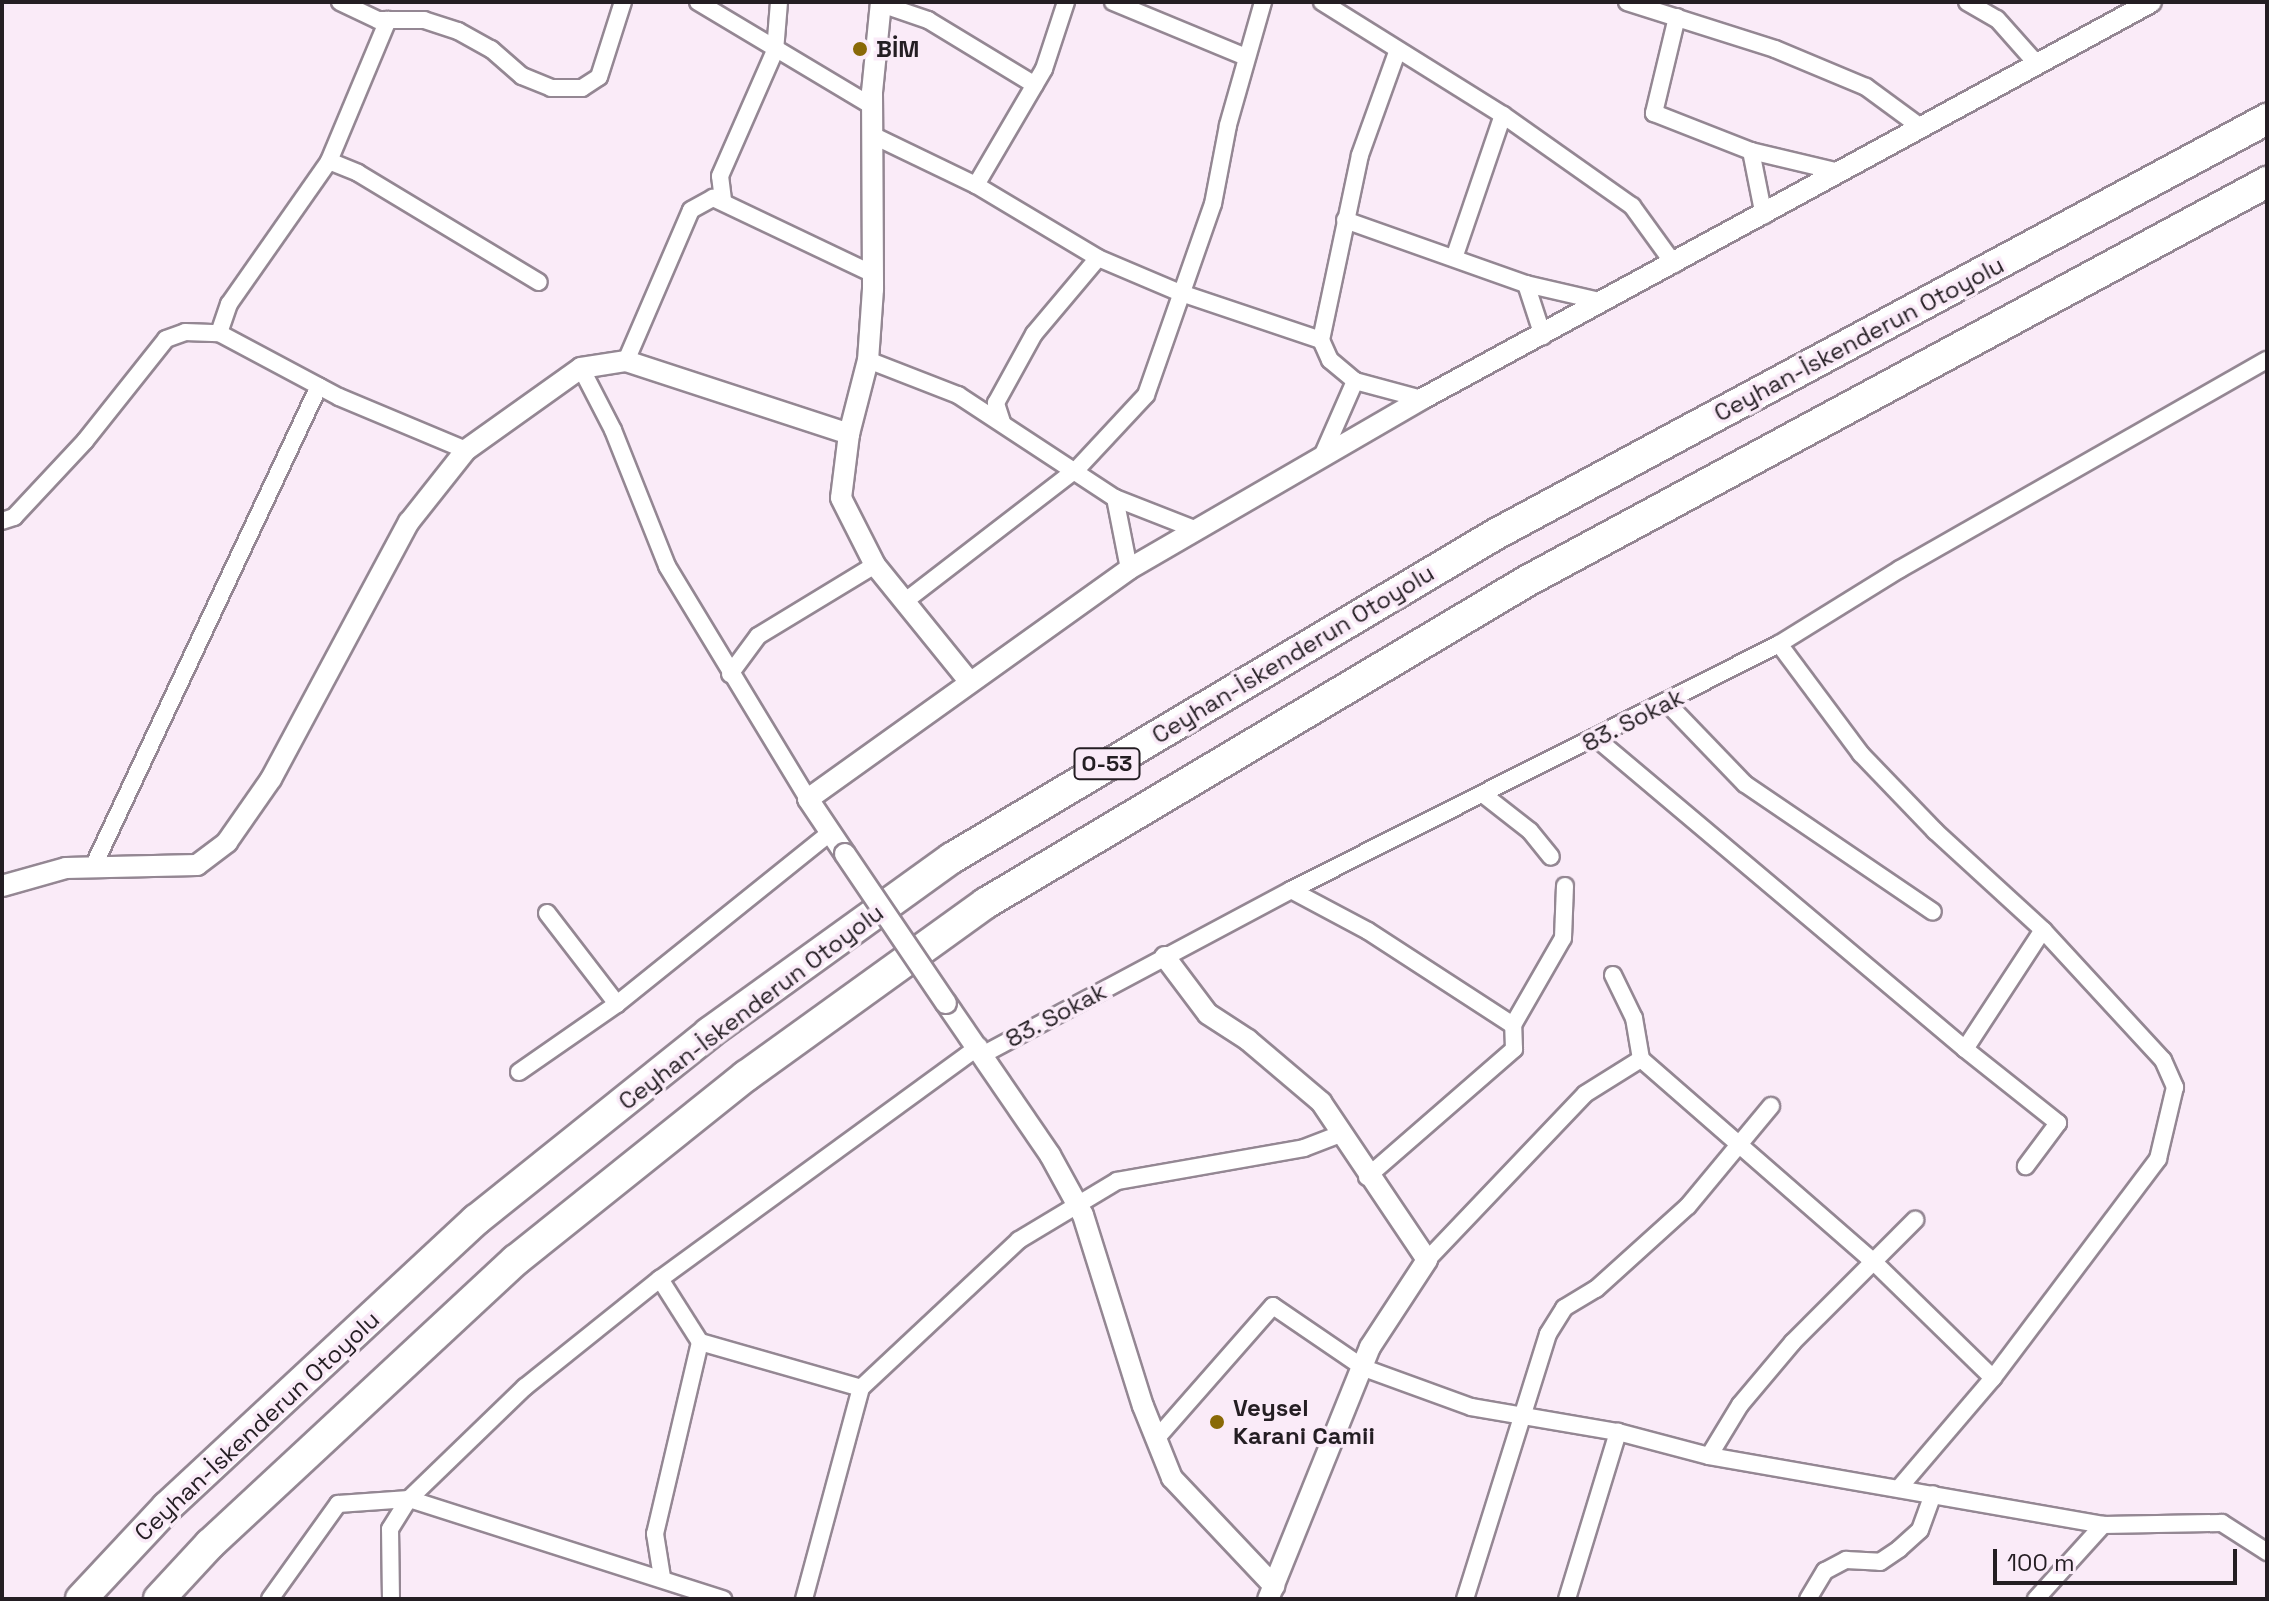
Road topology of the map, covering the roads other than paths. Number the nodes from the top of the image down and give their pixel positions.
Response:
1 (340, 2) edge
2 (623, 2) edge
3 (779, 2) edge
4 (1066, 2) edge
5 (1113, 2) edge
6 (1263, 2) edge
7 (1322, 2) edge
8 (1627, 2) edge
9 (1967, 2) edge
10 (2151, 2) edge
11 (881, 3) edge
12 (706, 4) edge
13 (1677, 17) junction
14 (388, 20) junction
15 (775, 51) junction
16 (1397, 52) junction
17 (1246, 57) junction
18 (2036, 63) junction
19 (1035, 85) junction
20 (872, 106) junction
21 (1503, 115) junction
22 (2267, 119) edge
23 (1919, 126) junction
24 (872, 135) junction
25 (1751, 151) junction
26 (329, 161) junction
27 (1840, 172) junction
28 (2267, 182) edge
29 (976, 185) junction
30 (723, 200) junction
31 (1764, 216) junction
32 (1345, 220) junction
33 (1455, 255) junction
34 (1098, 258) junction
35 (1674, 264) junction
36 (873, 274) junction
37 (539, 282) dead end
38 (1526, 284) junction
39 (1178, 292) junction
40 (1604, 302) junction
41 (219, 333) junction
42 (1543, 336) junction
43 (1321, 340) junction
44 (868, 360) junction
45 (2267, 360) edge
46 (626, 361) junction
47 (581, 368) junction
48 (1355, 381) junction
49 (319, 386) junction
50 (1422, 399) junction
51 (1002, 422) junction
52 (849, 434) junction
53 (466, 450) junction
54 (1323, 454) junction
55 (1077, 469) junction
56 (1115, 498) junction
57 (2, 521) edge
58 (1194, 529) junction
59 (875, 565) junction
60 (1129, 569) junction
61 (904, 602) junction
62 (1779, 644) junction
63 (730, 674) junction
64 (968, 680) junction
65 (1667, 703) junction
66 (1597, 739) junction
67 (1484, 795) junction
68 (808, 799) junction
69 (830, 833) junction
70 (1551, 857) dead end
71 (93, 867) junction
72 (2, 886) edge
73 (1565, 886) dead end
74 (1291, 890) junction
75 (1933, 912) dead end
76 (547, 913) dead end
77 (2043, 930) junction
78 (1165, 957) junction
79 (1613, 975) dead end
80 (617, 1004) junction
81 (1513, 1025) junction
82 (1965, 1049) junction
83 (981, 1050) junction
84 (1641, 1059) junction
85 (519, 1072) dead end
86 (1771, 1106) dead end
87 (1340, 1134) junction
88 (1739, 1143) junction
89 (2026, 1166) dead end
90 (1367, 1177) junction
91 (1076, 1203) junction
92 (1915, 1220) dead end
93 (1427, 1260) junction
94 (1874, 1262) junction
95 (660, 1279) junction
96 (700, 1342) junction
97 (1364, 1368) junction
98 (1993, 1378) junction
99 (861, 1388) junction
100 (1525, 1414) junction
101 (1618, 1432) junction
102 (1156, 1439) junction
103 (1709, 1456) junction
104 (1899, 1488) junction
105 (1933, 1494) junction
106 (409, 1499) junction
107 (2103, 1525) junction
108 (2267, 1552) edge
109 (662, 1577) junction
110 (1271, 1592) edge
111 (81, 1599) edge
112 (159, 1599) edge
113 (270, 1599) edge
114 (391, 1599) edge
115 (723, 1599) edge
116 (804, 1599) edge
117 (1465, 1599) edge
118 (1567, 1599) edge
119 (1808, 1599) edge
120 (2036, 1599) edge

1 - 14 street
2 - 14 street
3 - 15 street
4 - 19 street
5 - 17 street
6 - 17 street
7 - 16 street
8 - 13 street
9 - 18 street
10 - 18 street
11 - 19 street
11 - 20 street
12 - 15 street
13 - 23 street
13 - 25 street
14 - 26 street
15 - 20 street
15 - 30 street
16 - 21 street
16 - 32 street
17 - 39 street
18 - 23 street
19 - 29 street
20 - 24 street
21 - 33 street
21 - 35 street
22 - 111 highway, Ceyhan-İskenderun Otoyolu / O-53
23 - 27 street
24 - 29 street
24 - 36 street
25 - 27 street
25 - 31 street
26 - 37 street
26 - 41 street
27 - 31 street
28 - 112 highway, O-53
29 - 34 street
30 - 36 street
30 - 46 street
31 - 35 street
32 - 33 street
32 - 43 street
33 - 38 street
34 - 39 street
34 - 51 street
35 - 40 street
36 - 44 street
38 - 40 street
38 - 42 street
39 - 43 street
39 - 55 street
40 - 42 street
41 - 49 street
41 - 57 street
42 - 50 street
43 - 48 street
44 - 51 street
44 - 52 street
45 - 62 street, 83. Sokak
46 - 47 street
46 - 52 street
47 - 53 street
47 - 63 street
48 - 50 street
48 - 54 street
49 - 53 street
49 - 71 street
50 - 54 street
51 - 55 street
52 - 59 street
53 - 71 street
54 - 58 street
55 - 56 street
55 - 61 street
56 - 58 street
56 - 60 street
58 - 60 street
59 - 61 street
59 - 63 street
60 - 64 street
61 - 64 street
62 - 65 street, 83. Sokak
62 - 77 street
63 - 68 street
64 - 68 street
65 - 66 street, 83. Sokak
65 - 75 street
66 - 67 street, 83. Sokak
66 - 82 street
67 - 70 street
67 - 74 street, 83. Sokak
68 - 69 street
69 - 80 street
69 - 83 street, bridge
71 - 72 street
73 - 81 street
74 - 78 street, 83. Sokak
74 - 81 street
76 - 80 street
77 - 82 street
77 - 98 street
78 - 83 street, 83. Sokak
78 - 87 street
79 - 84 street
80 - 85 street
81 - 90 street
82 - 89 street
83 - 91 street
83 - 95 street, 83. Sokak
84 - 88 street
84 - 93 street
86 - 88 street
87 - 90 street
87 - 91 street
88 - 94 street
88 - 100 street
90 - 93 street
91 - 99 street
91 - 102 street
92 - 94 street
93 - 97 street
94 - 98 street
94 - 103 street
95 - 96 street
95 - 106 street, 83. Sokak
96 - 99 street
96 - 109 street
97 - 100 street
97 - 102 street
97 - 110 street
98 - 104 street
99 - 116 street
100 - 101 street
100 - 117 street
101 - 103 street
101 - 118 street
102 - 110 street
103 - 104 street
104 - 105 street
105 - 107 street
105 - 119 street
106 - 109 street
106 - 113 street
106 - 114 street, 83. Sokak
107 - 108 street
107 - 120 street
109 - 115 street

